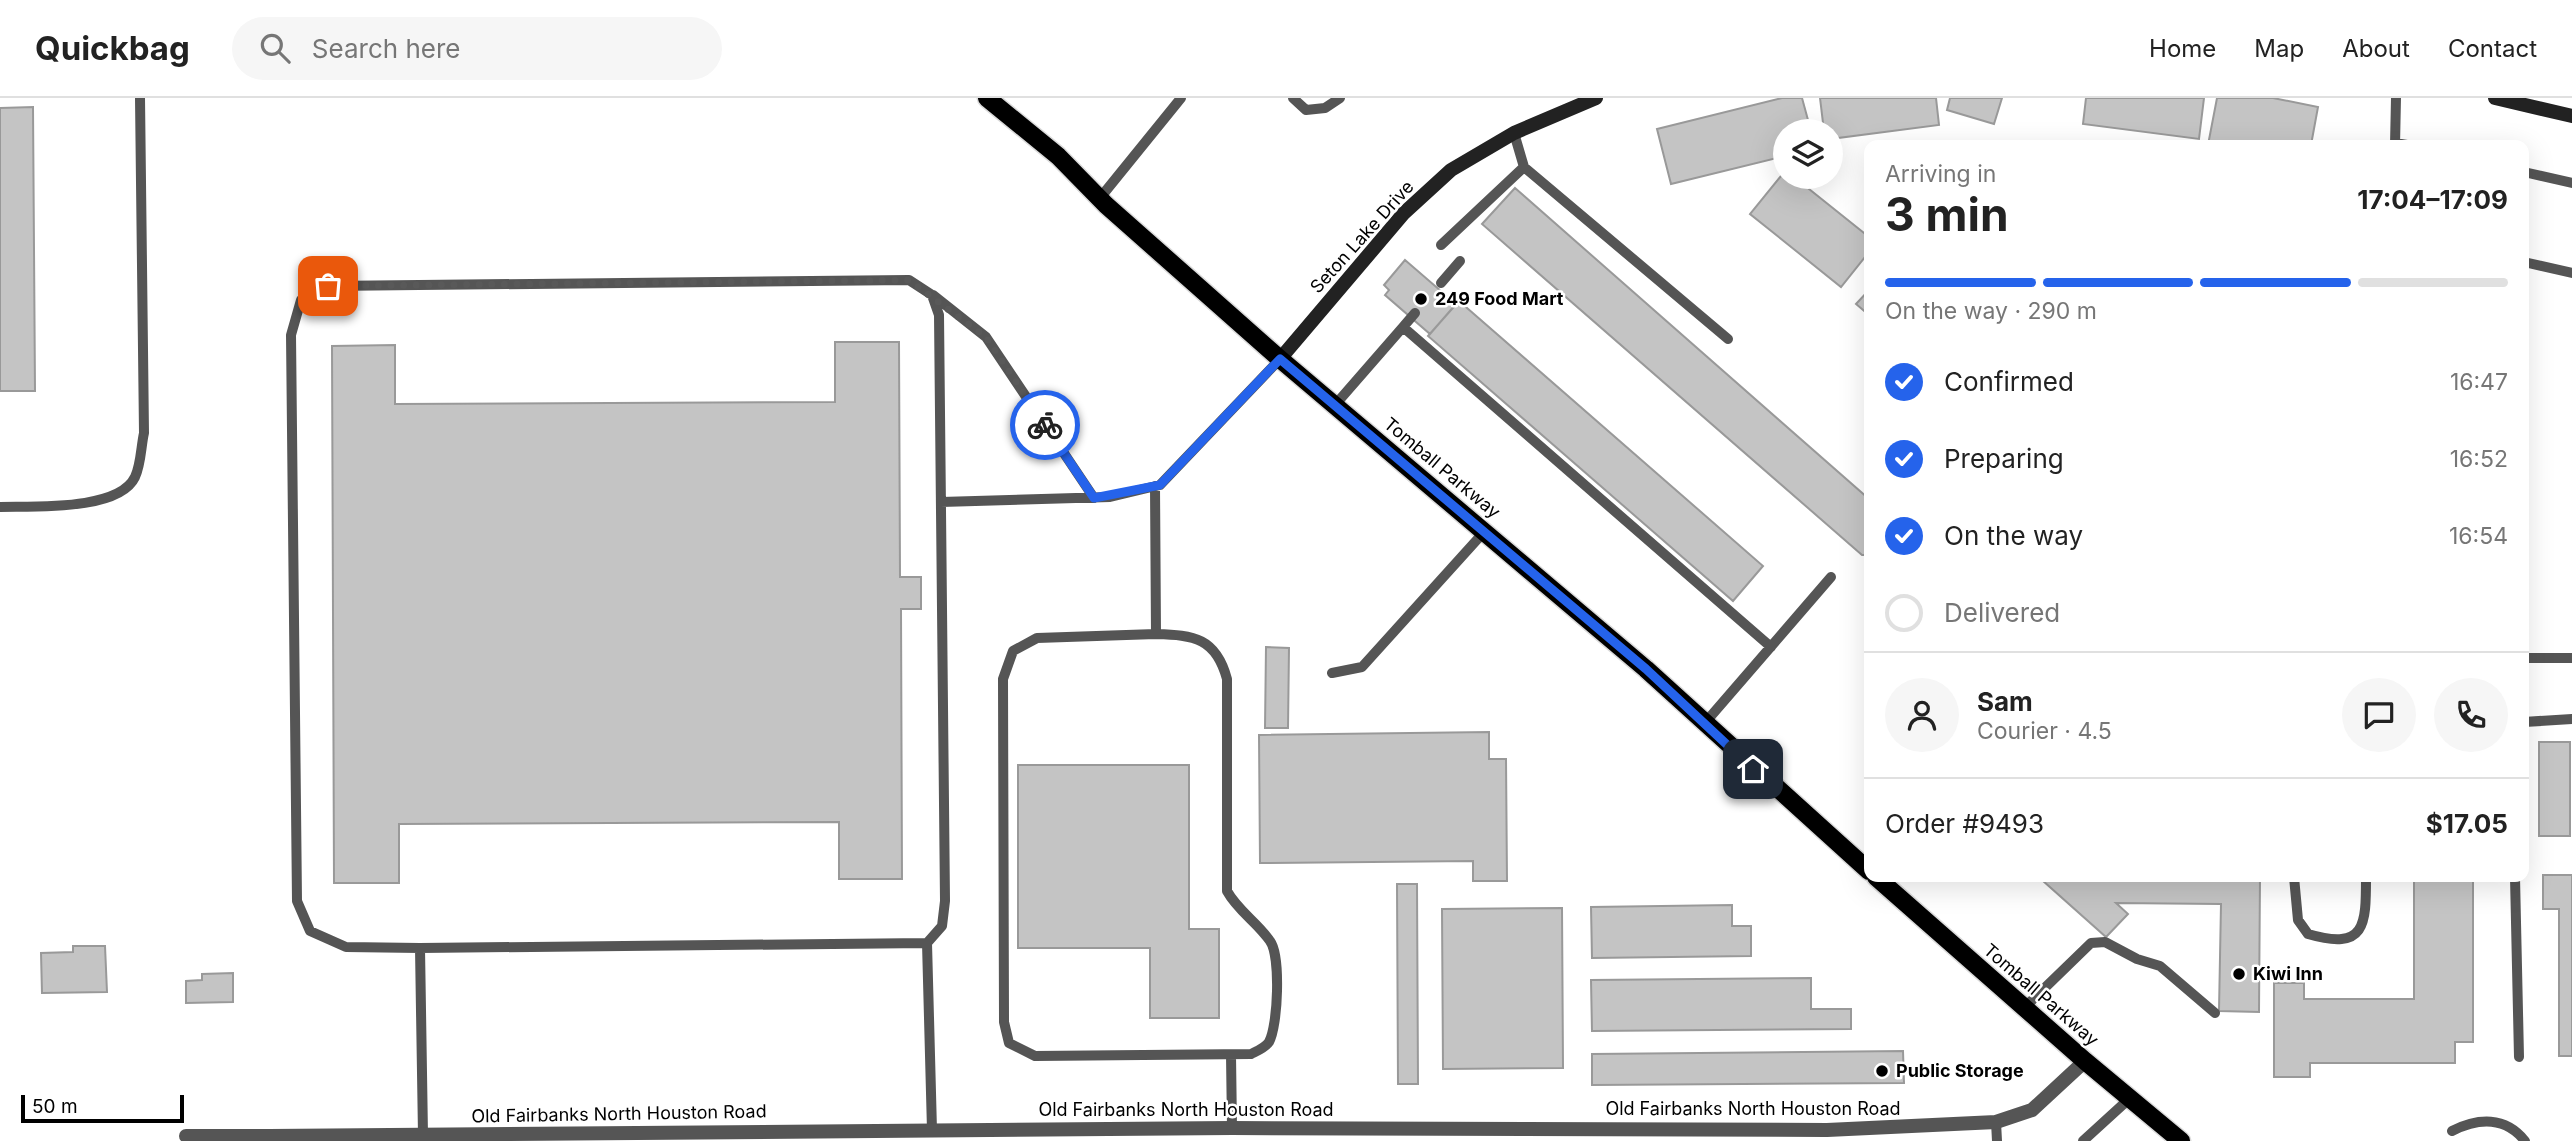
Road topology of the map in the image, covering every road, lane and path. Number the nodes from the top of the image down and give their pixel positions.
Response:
1 (140, 98) edge
2 (987, 98) edge
3 (1181, 98) edge
4 (1293, 98) edge
5 (1340, 98) edge
6 (1596, 98) edge
7 (2396, 98) edge
8 (2495, 98) edge
9 (1564, 104) edge
10 (2572, 116) edge
11 (1514, 134) junction
12 (2395, 140) edge
13 (1524, 167) junction
14 (2529, 173) edge
15 (2572, 183) edge
16 (1100, 198) junction
17 (1441, 245) dead end
18 (1460, 261) dead end
19 (2529, 263) edge
20 (2572, 273) edge
21 (1441, 283) dead end
22 (932, 295) junction
23 (1415, 313) dead end
24 (1403, 327) junction
25 (1728, 339) dead end
26 (1280, 359) junction
27 (1335, 405) junction
28 (1155, 486) junction
29 (1094, 498) junction
30 (941, 502) junction
31 (0, 507) edge
32 (1484, 532) junction
33 (1831, 577) dead end
34 (1156, 634) junction
35 (1771, 647) junction
36 (2529, 658) edge
37 (2572, 658) edge
38 (1332, 673) dead end
39 (2572, 719) edge
40 (2529, 722) edge
41 (1704, 724) junction
42 (1864, 867) edge
43 (1882, 882) edge
44 (2294, 882) edge
45 (2366, 882) edge
46 (2515, 882) edge
47 (927, 943) junction
48 (420, 948) junction
49 (2025, 1007) junction
50 (2215, 1013) dead end
51 (1231, 1055) junction
52 (2519, 1057) dead end
53 (2085, 1062) junction
54 (2129, 1099) junction
55 (1996, 1122) junction
56 (1232, 1128) junction
57 (932, 1130) junction
58 (2452, 1131) dead end
59 (423, 1135) junction
60 (960, 1135) edge
61 (1118, 1135) edge
62 (1495, 1135) edge
63 (1569, 1135) edge
64 (187, 1136) dead end
65 (270, 1139) edge
66 (1997, 1141) edge
67 (2083, 1141) edge
68 (2181, 1141) edge
69 (2525, 1141) edge

1 - 31 lane
2 - 16 main road, Tomball Parkway
3 - 16 lane
4 - 5 lane
6 - 9 street, Seton Lake Drive
7 - 12 lane
8 - 10 street
9 - 11 street, Seton Lake Drive
11 - 13 lane
11 - 26 street, Seton Lake Drive
13 - 17 lane
13 - 25 lane
14 - 15 lane
16 - 26 main road, Tomball Parkway
18 - 21 lane
19 - 20 lane
22 - 29 lane
22 - 30 lane
22 - 48 lane
23 - 24 lane
24 - 27 lane
24 - 35 lane
26 - 27 main road, Tomball Parkway
26 - 28 lane
27 - 32 main road, Tomball Parkway
28 - 29 lane
28 - 34 lane
29 - 30 lane
30 - 47 lane
32 - 38 lane
32 - 41 main road, Tomball Parkway
33 - 35 lane
34 - 51 lane
34 - 51 lane
35 - 41 lane
36 - 37 lane
39 - 40 lane
41 - 42 main road, Tomball Parkway
43 - 49 main road, Tomball Parkway
44 - 45 lane
46 - 52 lane
47 - 48 lane
47 - 57 lane
48 - 59 lane
49 - 50 lane
49 - 53 main road, Tomball Parkway
51 - 56 lane
53 - 54 main road, Tomball Parkway
53 - 55 street, Old Fairbanks North Houston Road
54 - 67 lane
54 - 68 main road, Tomball Parkway
55 - 63 street, Old Fairbanks North Houston Road
55 - 66 lane
56 - 61 street, Old Fairbanks North Houston Road
56 - 62 street, Old Fairbanks North Houston Road
57 - 59 street, Old Fairbanks North Houston Road
57 - 60 street, Old Fairbanks North Houston Road
58 - 69 lane
59 - 65 street, Old Fairbanks North Houston Road
60 - 61 street, Old Fairbanks North Houston Road
62 - 63 street, Old Fairbanks North Houston Road
64 - 65 street, Old Fairbanks North Houston Road

